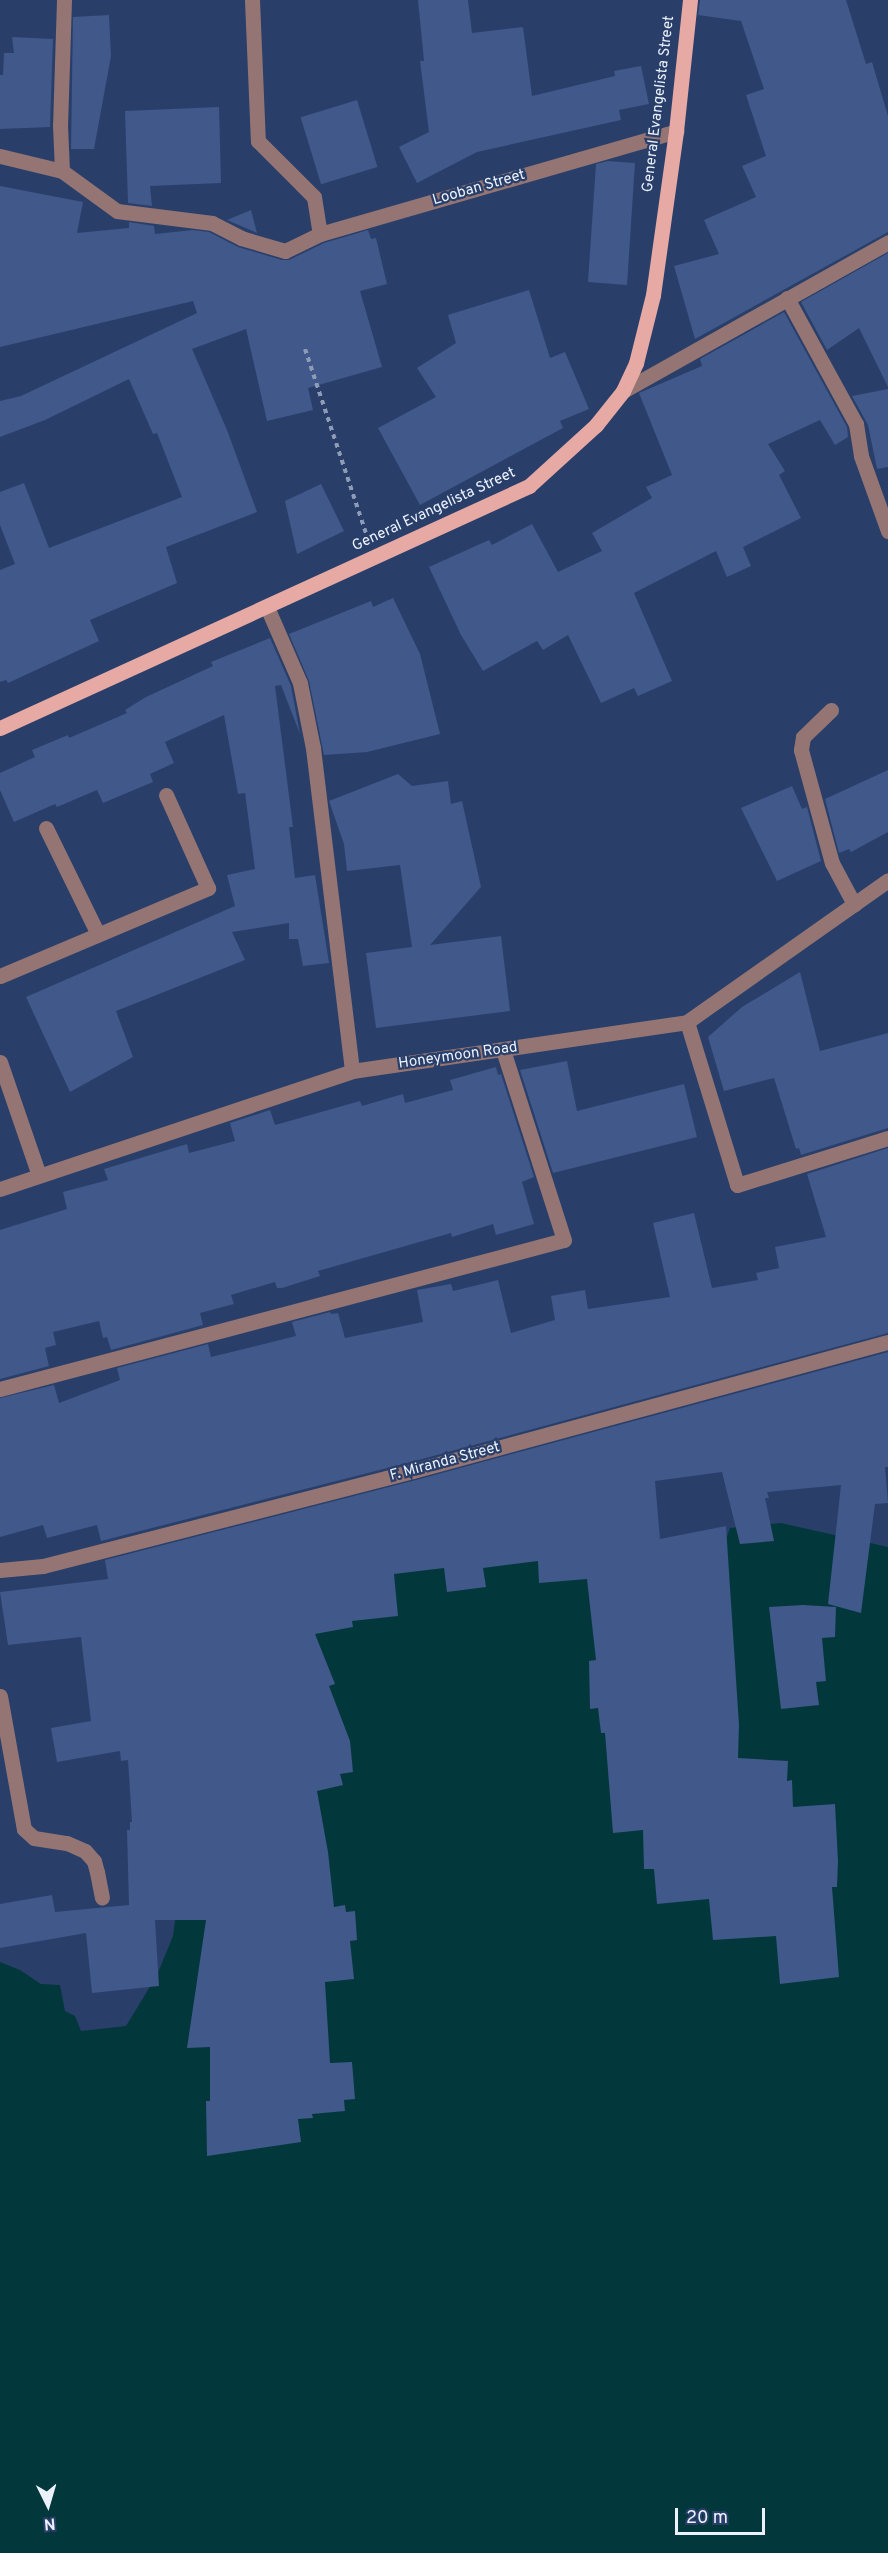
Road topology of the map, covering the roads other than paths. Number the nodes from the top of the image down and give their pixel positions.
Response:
1 (64, 0) edge
2 (252, 0) edge
3 (690, 0) edge
4 (676, 131) junction
5 (0, 156) edge
6 (62, 171) junction
7 (320, 234) junction
8 (888, 242) edge
9 (787, 298) junction
10 (623, 391) junction
11 (888, 531) edge
12 (267, 607) junction
13 (831, 710) dead end
14 (0, 728) edge
15 (166, 795) dead end
16 (46, 828) dead end
17 (888, 880) edge
18 (854, 904) junction
19 (98, 934) junction
20 (0, 976) edge
21 (687, 1022) junction
22 (503, 1050) junction
23 (0, 1062) edge
24 (352, 1071) junction
25 (888, 1138) edge
26 (39, 1175) junction
27 (0, 1189) edge
28 (888, 1342) edge
29 (0, 1389) edge
30 (0, 1570) edge
31 (0, 1696) edge
32 (102, 1898) dead end

1 - 6 street
2 - 7 street
3 - 4 main road, General Evangelista Street
4 - 7 street, Looban Street
4 - 10 main road, General Evangelista Street
5 - 6 street
6 - 7 street, Looban Street
8 - 9 street
9 - 10 street
9 - 11 street
10 - 12 main road, General Evangelista Street
12 - 14 main road, General Evangelista Street
12 - 24 street
13 - 18 street
15 - 19 street
16 - 19 street
17 - 18 street, Honeymoon Road
18 - 21 street, Honeymoon Road
19 - 20 street
21 - 22 street, Honeymoon Road
21 - 25 street
22 - 24 street, Honeymoon Road
22 - 29 street
23 - 26 street
24 - 26 street, Honeymoon Road
26 - 27 street, Honeymoon Road
28 - 30 street, F. Miranda Street
31 - 32 street

